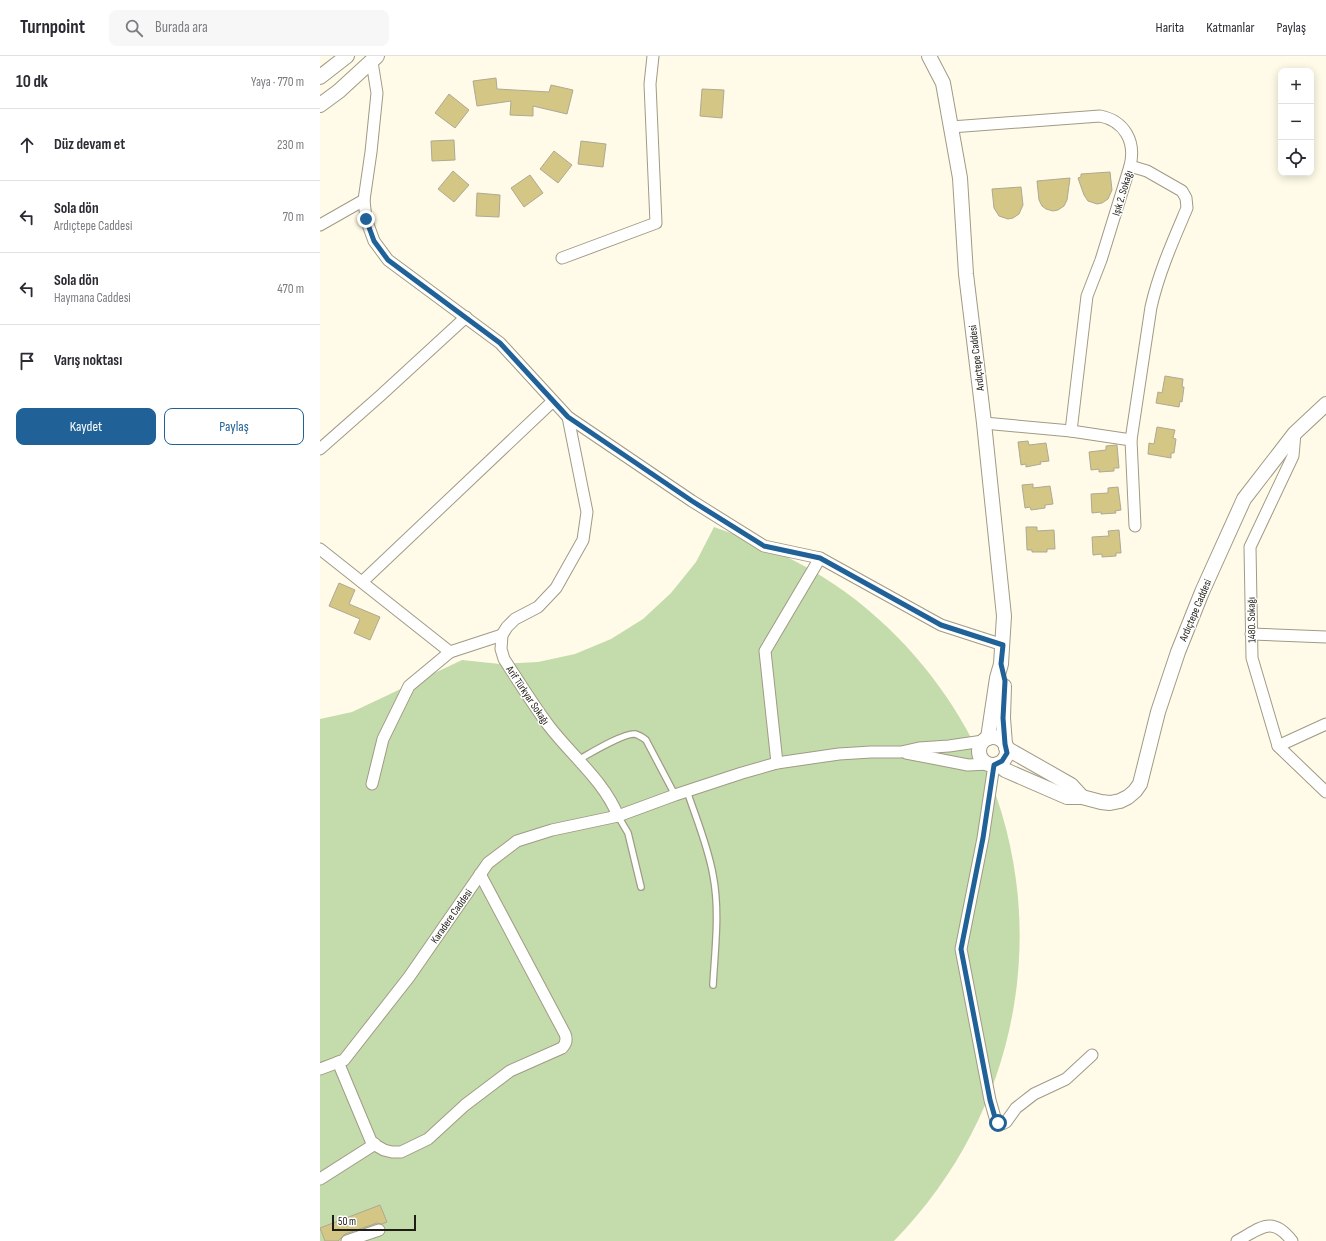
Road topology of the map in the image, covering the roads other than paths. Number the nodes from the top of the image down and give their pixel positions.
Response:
1 (347, 56) edge
2 (653, 56) edge
3 (929, 56) edge
4 (374, 59) edge
5 (320, 77) edge
6 (320, 105) edge
7 (951, 127) junction
8 (1130, 166) junction
9 (364, 200) junction
10 (320, 225) edge
11 (562, 258) dead end
12 (466, 317) junction
13 (553, 401) junction
14 (1326, 404) edge
15 (568, 417) junction
16 (984, 423) junction
17 (1071, 431) junction
18 (1295, 433) junction
19 (1131, 440) junction
20 (320, 449) edge
21 (1135, 526) dead end
22 (320, 549) edge
23 (820, 558) junction
24 (362, 582) junction
25 (1251, 634) junction
26 (502, 635) junction
27 (1326, 637) edge
28 (1003, 645) junction
29 (450, 652) junction
30 (1001, 664) junction
31 (1326, 724) edge
32 (986, 740) junction
33 (1005, 746) junction
34 (1278, 746) junction
35 (902, 752) junction
36 (578, 760) junction
37 (777, 763) junction
38 (993, 764) junction
39 (372, 784) dead end
40 (687, 791) junction
41 (1326, 792) edge
42 (675, 795) junction
43 (1082, 797) junction
44 (618, 816) junction
45 (480, 874) junction
46 (641, 887) dead end
47 (714, 985) dead end
48 (1092, 1055) dead end
49 (338, 1062) junction
50 (320, 1069) edge
51 (375, 1144) junction
52 (320, 1179) edge
53 (380, 1230) dead end
54 (347, 1241) edge
55 (1237, 1241) edge
56 (1292, 1241) edge

1 - 5 street
2 - 11 street
3 - 7 street, Ardıçtepe Caddesi
4 - 6 street
4 - 9 street
7 - 8 street, Işık 2. Sokağı
7 - 16 street, Ardıçtepe Caddesi
8 - 17 street, Işık 2. Sokağı
8 - 19 street
9 - 10 street
9 - 12 street
12 - 13 street
12 - 20 street
13 - 15 street
13 - 24 street
14 - 18 street, Ardıçtepe Caddesi
15 - 23 street
15 - 26 street
16 - 17 street
16 - 28 street, Ardıçtepe Caddesi
17 - 19 street
18 - 25 street, 1480. Sokağı
18 - 43 street, Ardıçtepe Caddesi
19 - 21 street
22 - 24 street
23 - 28 street
23 - 37 street
24 - 29 street
25 - 27 street
25 - 34 street, 1480. Sokağı
26 - 29 street
26 - 36 street, Arif Türkyar Sokağı
28 - 30 street, Ardıçtepe Caddesi
29 - 39 street
30 - 32 street, Ardıçtepe Caddesi
30 - 33 street, Ardıçtepe Caddesi
31 - 34 street
32 - 33 street
32 - 35 street
32 - 38 street
33 - 38 street
33 - 43 street, Ardıçtepe Caddesi
34 - 41 street, 1480. Sokağı
35 - 37 street, Karadere Caddesi
35 - 38 street
36 - 42 lane
36 - 44 street, Arif Türkyar Sokağı
37 - 40 street, Karadere Caddesi
38 - 43 street, Ardıçtepe Caddesi
38 - 48 street
40 - 42 street, Karadere Caddesi
40 - 47 lane
42 - 44 street, Karadere Caddesi
44 - 45 street, Karadere Caddesi
44 - 46 lane
45 - 49 street, Karadere Caddesi
45 - 51 street
49 - 50 street, Karadere Caddesi
49 - 51 street
51 - 52 street
53 - 54 street
55 - 56 street

